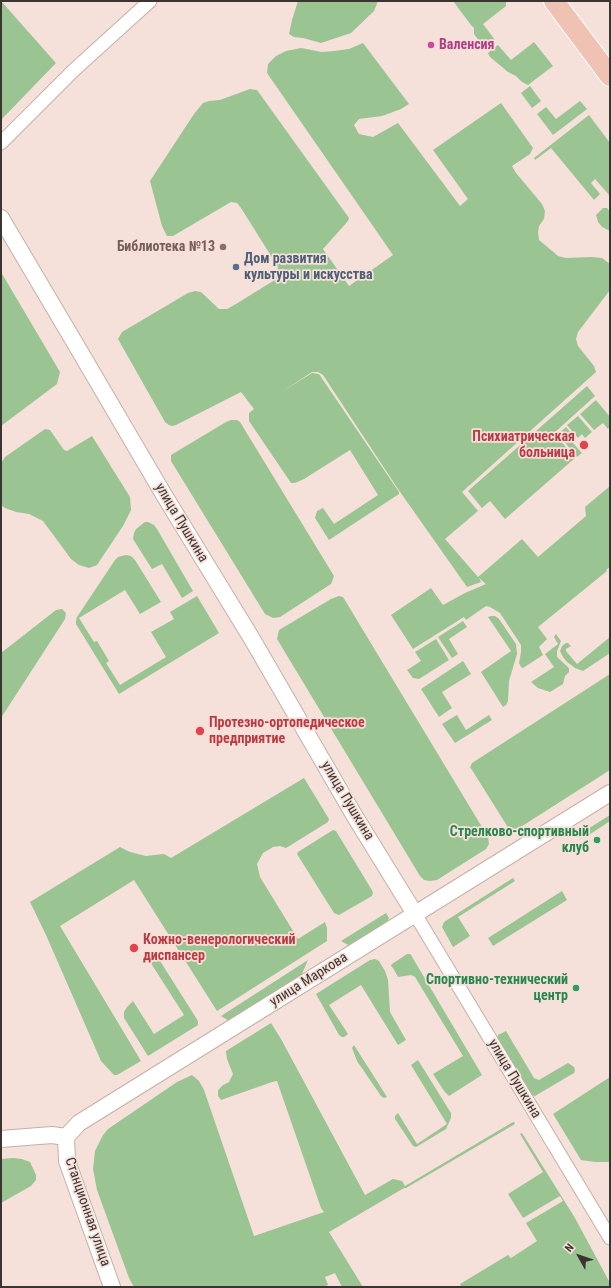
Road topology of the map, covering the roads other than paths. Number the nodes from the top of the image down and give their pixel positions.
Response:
1 (150, 1) edge
2 (554, 1) edge
3 (610, 76) edge
4 (1, 143) edge
5 (1, 218) edge
6 (610, 793) edge
7 (415, 914) junction
8 (66, 1137) junction
9 (1, 1139) edge
10 (610, 1238) edge
11 (112, 1287) edge

1 - 4 street
2 - 3 main road
5 - 7 street, улица Пушкина
6 - 7 street, улица Маркова
7 - 8 street, улица Маркова
7 - 10 street, улица Пушкина
8 - 9 street
8 - 11 street, Станционная улица

